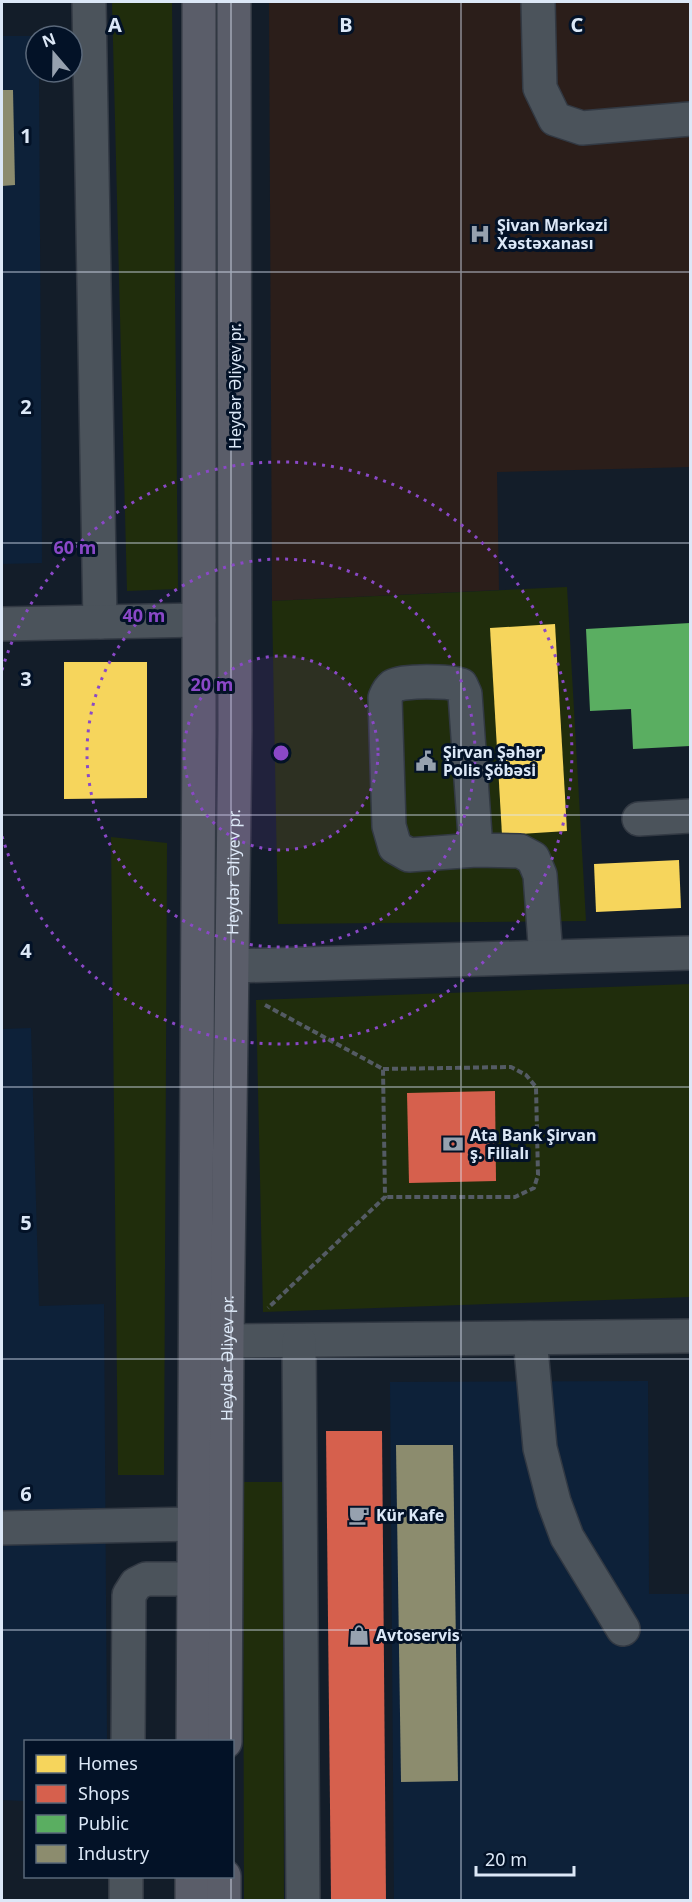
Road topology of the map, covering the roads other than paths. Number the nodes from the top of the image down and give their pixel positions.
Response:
1 (89, 2) edge
2 (199, 2) edge
3 (234, 2) edge
4 (538, 2) edge
5 (690, 119) edge
6 (199, 620) junction
7 (100, 622) junction
8 (2, 624) edge
9 (690, 816) edge
10 (639, 819) dead end
11 (476, 850) junction
12 (690, 952) edge
13 (546, 957) junction
14 (233, 966) junction
15 (690, 1336) edge
16 (531, 1338) junction
17 (227, 1341) junction
18 (299, 1341) junction
19 (194, 1524) junction
20 (2, 1528) edge
21 (194, 1579) junction
22 (623, 1629) dead end
23 (128, 1740) edge
24 (193, 1740) edge
25 (225, 1740) edge
26 (126, 1878) edge
27 (192, 1878) edge
28 (224, 1878) edge
29 (126, 1900) edge
30 (192, 1900) edge
31 (224, 1900) edge
32 (303, 1900) edge

1 - 7 street
2 - 6 main road, Heydər Əliyev pr.
3 - 14 main road, Heydər Əliyev pr.
4 - 5 street
6 - 7 street
6 - 19 main road, Heydər Əliyev pr.
7 - 8 street
9 - 10 street
11 - 11 street
11 - 13 street
12 - 13 street
13 - 14 street
14 - 17 main road, Heydər Əliyev pr.
15 - 16 street
16 - 18 street
16 - 22 street
17 - 18 street
17 - 25 main road, Heydər Əliyev pr.
18 - 32 street
19 - 20 street
19 - 21 main road, Heydər Əliyev pr.
21 - 23 street
21 - 24 main road, Heydər Əliyev pr.
26 - 29 street
27 - 30 main road
28 - 31 main road

